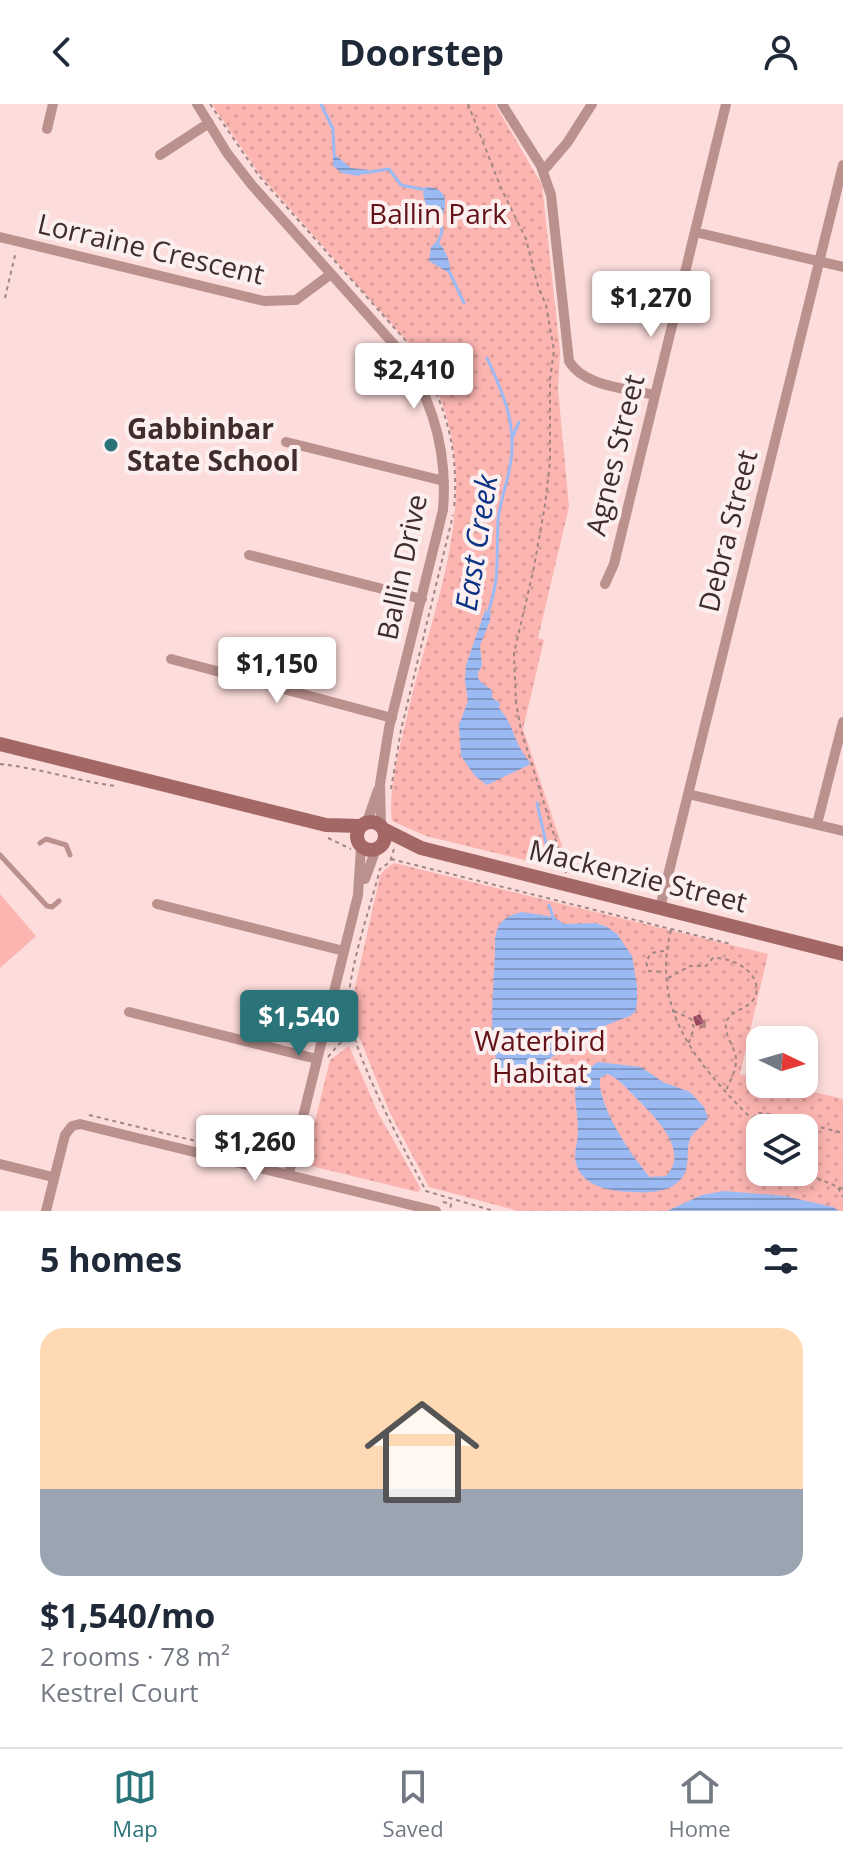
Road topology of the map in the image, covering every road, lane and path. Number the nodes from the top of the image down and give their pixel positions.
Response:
1 (53, 104) edge
2 (197, 104) edge
3 (210, 104) edge
4 (468, 104) edge
5 (502, 104) edge
6 (592, 104) edge
7 (726, 104) edge
8 (209, 123) junction
9 (47, 129) dead end
10 (160, 155) dead end
11 (843, 165) edge
12 (543, 171) junction
13 (695, 232) junction
14 (0, 237) edge
15 (19, 242) junction
16 (819, 262) junction
17 (843, 267) edge
18 (331, 274) junction
19 (5, 298) dead end
20 (654, 395) junction
21 (286, 442) dead end
22 (444, 481) junction
23 (249, 555) dead end
24 (605, 584) dead end
25 (422, 599) junction
26 (171, 659) dead end
27 (392, 718) junction
28 (843, 722) edge
29 (0, 744) edge
30 (0, 764) edge
31 (120, 787) dead end
32 (688, 794) junction
33 (389, 801) dead end
34 (817, 824) junction
35 (843, 831) edge
36 (377, 839) junction
37 (40, 843) dead end
38 (0, 855) edge
39 (70, 855) dead end
40 (566, 874) dead end
41 (59, 901) dead end
42 (157, 904) dead end
43 (660, 908) junction
44 (671, 929) junction
45 (731, 944) dead end
46 (344, 951) junction
47 (666, 951) junction
48 (843, 954) edge
49 (665, 972) junction
50 (666, 979) junction
51 (673, 1010) junction
52 (129, 1012) dead end
53 (354, 1035) junction
54 (688, 1046) junction
55 (321, 1060) junction
56 (726, 1091) junction
57 (747, 1114) edge
58 (818, 1127) edge
59 (843, 1133) edge
60 (0, 1164) edge
61 (289, 1173) junction
62 (53, 1177) junction
63 (818, 1177) edge
64 (837, 1187) junction
65 (843, 1189) edge
66 (843, 1197) edge
67 (46, 1211) edge
68 (436, 1211) edge
69 (494, 1211) edge

1 - 9 street
2 - 8 street, Ballin Drive
3 - 33 path
4 - 40 path
5 - 12 street
6 - 12 street
7 - 13 street, Agnes Street
8 - 10 street
8 - 18 street, Ballin Drive
11 - 16 street, Debra Street
12 - 20 street
13 - 16 street
13 - 20 street, Agnes Street
14 - 15 street, Lorraine Crescent
15 - 18 street, Lorraine Crescent
15 - 19 path
16 - 17 street
16 - 32 street, Debra Street
18 - 22 street, Ballin Drive
20 - 24 street, Agnes Street
21 - 22 street
22 - 25 street, Ballin Drive
23 - 25 street
25 - 27 street, Ballin Drive
26 - 27 street
27 - 36 street, Ballin Drive
28 - 34 street
29 - 36 main road, Mackenzie Street
30 - 31 path
32 - 34 street
32 - 43 street, Debra Street
34 - 35 street
36 - 43 main road, Mackenzie Street
36 - 44 path
36 - 46 street, Ballin Drive
36 - 53 path
37 - 39 lane
38 - 41 lane
42 - 46 street
43 - 48 main road, Mackenzie Street
44 - 45 path
44 - 47 path
46 - 55 street, Ballin Drive
47 - 49 path
47 - 49 path
49 - 50 path
50 - 51 path
50 - 56 path
51 - 54 path
51 - 54 path
52 - 55 street
53 - 55 path
53 - 69 path
54 - 56 path
55 - 61 street, Ballin Drive
56 - 57 path
58 - 59 path
60 - 62 street
61 - 62 street
61 - 68 street
62 - 67 street
63 - 64 path
64 - 65 path
64 - 66 path

